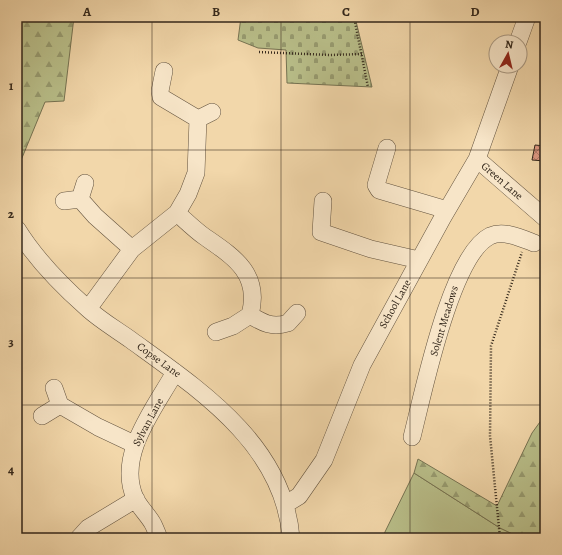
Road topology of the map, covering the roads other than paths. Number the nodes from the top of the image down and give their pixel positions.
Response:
1 (527, 17) edge
2 (521, 34) edge
3 (164, 71) dead end
4 (507, 74) edge
5 (387, 148) dead end
6 (477, 159) junction
7 (85, 183) dead end
8 (323, 201) dead end
9 (447, 210) junction
10 (177, 213) junction
11 (545, 218) edge
12 (545, 222) edge
13 (17, 229) edge
14 (132, 249) junction
15 (419, 260) junction
16 (88, 309) junction
17 (297, 312) dead end
18 (250, 315) junction
19 (216, 332) dead end
20 (175, 372) junction
21 (54, 388) dead end
22 (60, 405) junction
23 (42, 416) dead end
24 (412, 437) dead end
25 (134, 444) junction
26 (136, 499) junction
27 (286, 504) junction
28 (79, 538) edge
29 (159, 538) edge
30 (291, 538) edge

1 - 2 street
3 - 10 street
4 - 6 street, School Lane
5 - 9 street
6 - 9 street, School Lane
6 - 11 street, Green Lane
7 - 14 street
8 - 15 street
9 - 15 street, School Lane
10 - 14 street
10 - 18 street
12 - 24 street, Solent Meadows
13 - 16 street, Copse Lane
14 - 16 street
15 - 27 street, School Lane
16 - 20 street, Copse Lane
17 - 18 street
18 - 19 street
20 - 25 street, Sylvan Lane
20 - 27 street, Copse Lane
21 - 22 street
22 - 23 street
22 - 25 street
25 - 26 street, Sylvan Lane
26 - 28 street
26 - 29 street, Sylvan Lane
27 - 30 street

